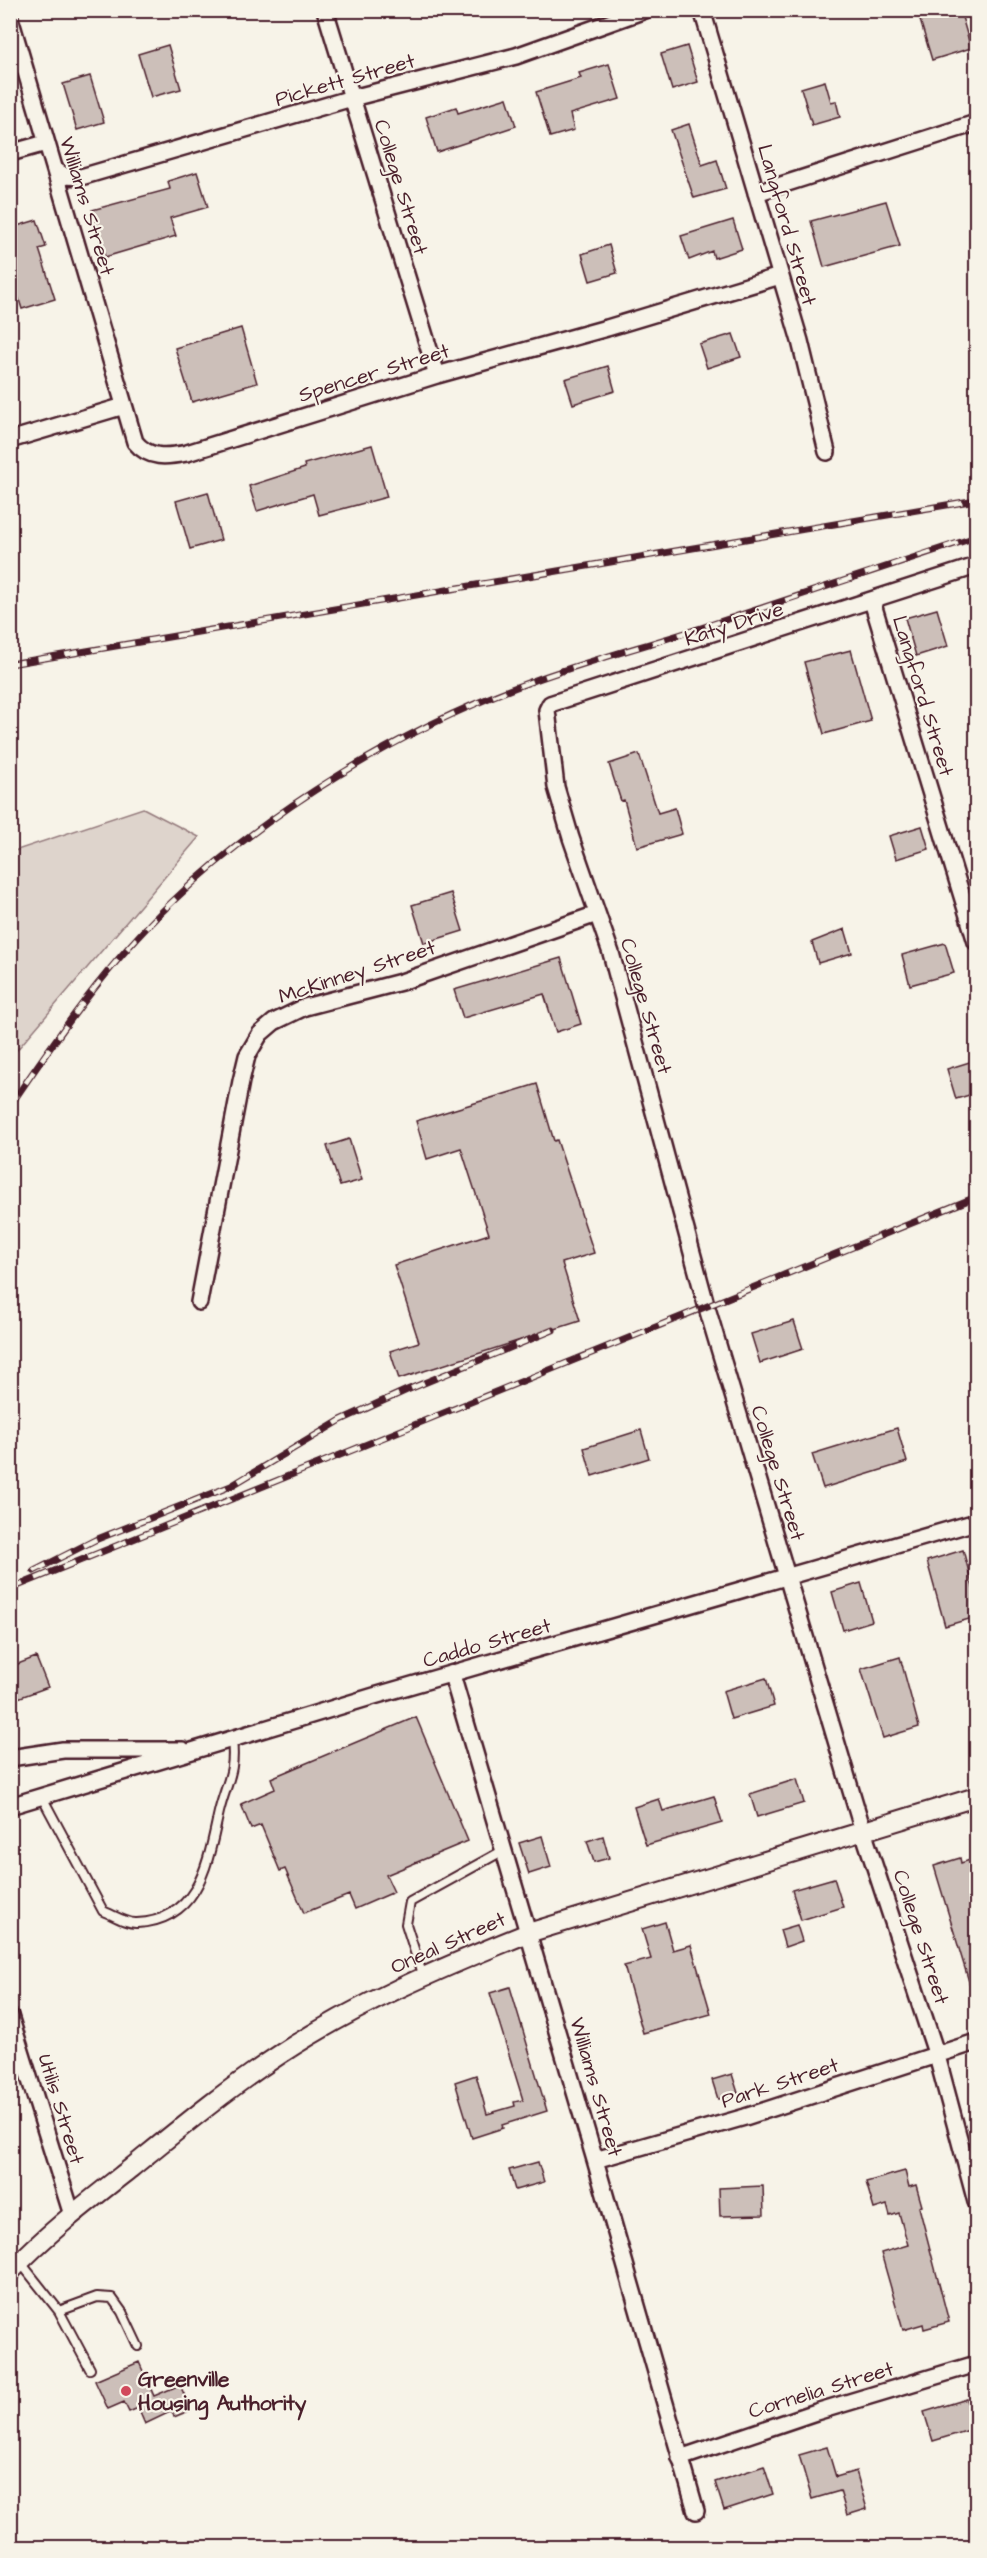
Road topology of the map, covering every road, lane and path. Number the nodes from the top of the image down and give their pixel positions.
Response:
1 (325, 10) edge
2 (645, 10) edge
3 (702, 10) edge
4 (10, 18) edge
5 (352, 98) junction
6 (976, 123) edge
7 (46, 143) junction
8 (10, 153) edge
9 (55, 170) junction
10 (756, 193) junction
11 (780, 276) junction
12 (436, 375) junction
13 (124, 406) junction
14 (10, 440) edge
15 (827, 452) dead end
16 (976, 566) edge
17 (872, 601) junction
18 (551, 753) joint
19 (597, 914) junction
20 (976, 942) edge
21 (199, 1302) dead end
22 (976, 1522) edge
23 (788, 1578) junction
24 (452, 1675) junction
25 (232, 1741) junction
26 (201, 1750) junction
27 (10, 1758) edge
28 (42, 1797) junction
29 (976, 1797) edge
30 (10, 1806) edge
31 (863, 1831) junction
32 (504, 1850) junction
33 (528, 1933) junction
34 (423, 1978) junction
35 (10, 2016) edge
36 (976, 2042) edge
37 (937, 2056) junction
38 (595, 2160) junction
39 (976, 2202) edge
40 (72, 2215) junction
41 (15, 2267) edge
42 (58, 2311) junction
43 (138, 2346) dead end
44 (976, 2364) edge
45 (90, 2370) dead end
46 (680, 2458) junction
47 (696, 2511) dead end

1 - 5 street, College Street
2 - 5 street, Pickett Street
3 - 10 street, Langford Street
4 - 7 street, Williams Street
5 - 9 street, Pickett Street
5 - 12 street, College Street
6 - 10 street
7 - 8 street
7 - 9 street, Williams Street
9 - 13 street, Williams Street
10 - 11 street, Langford Street
11 - 12 street, Spencer Street
11 - 15 street, Langford Street
12 - 13 street, Spencer Street
13 - 14 street
16 - 17 street, Katy Drive
17 - 18 street, Katy Drive
17 - 20 street, Langford Street
18 - 19 street, College Street
19 - 21 street, McKinney Street
19 - 23 street, College Street
22 - 23 street, Caddo Street
23 - 24 street, Caddo Street
23 - 31 street, College Street
24 - 25 street, Caddo Street
24 - 32 street, Williams Street
25 - 26 street, Caddo Street
25 - 28 lane
26 - 27 street
26 - 28 street, Caddo Street
28 - 30 street, Caddo Street
29 - 31 street, Oneal Street
31 - 33 street, Oneal Street
31 - 37 street, College Street
32 - 33 street, Williams Street
32 - 34 lane
33 - 34 street, Oneal Street
33 - 38 street, Williams Street
34 - 40 street, Oneal Street
35 - 40 street, Utilis Street
36 - 37 street, Park Street
37 - 38 street, Park Street
37 - 39 street, College Street
38 - 46 street, Williams Street
40 - 41 street, Oneal Street
41 - 42 lane
42 - 43 lane
42 - 45 lane
44 - 46 street, Cornelia Street
46 - 47 street, Williams Street

